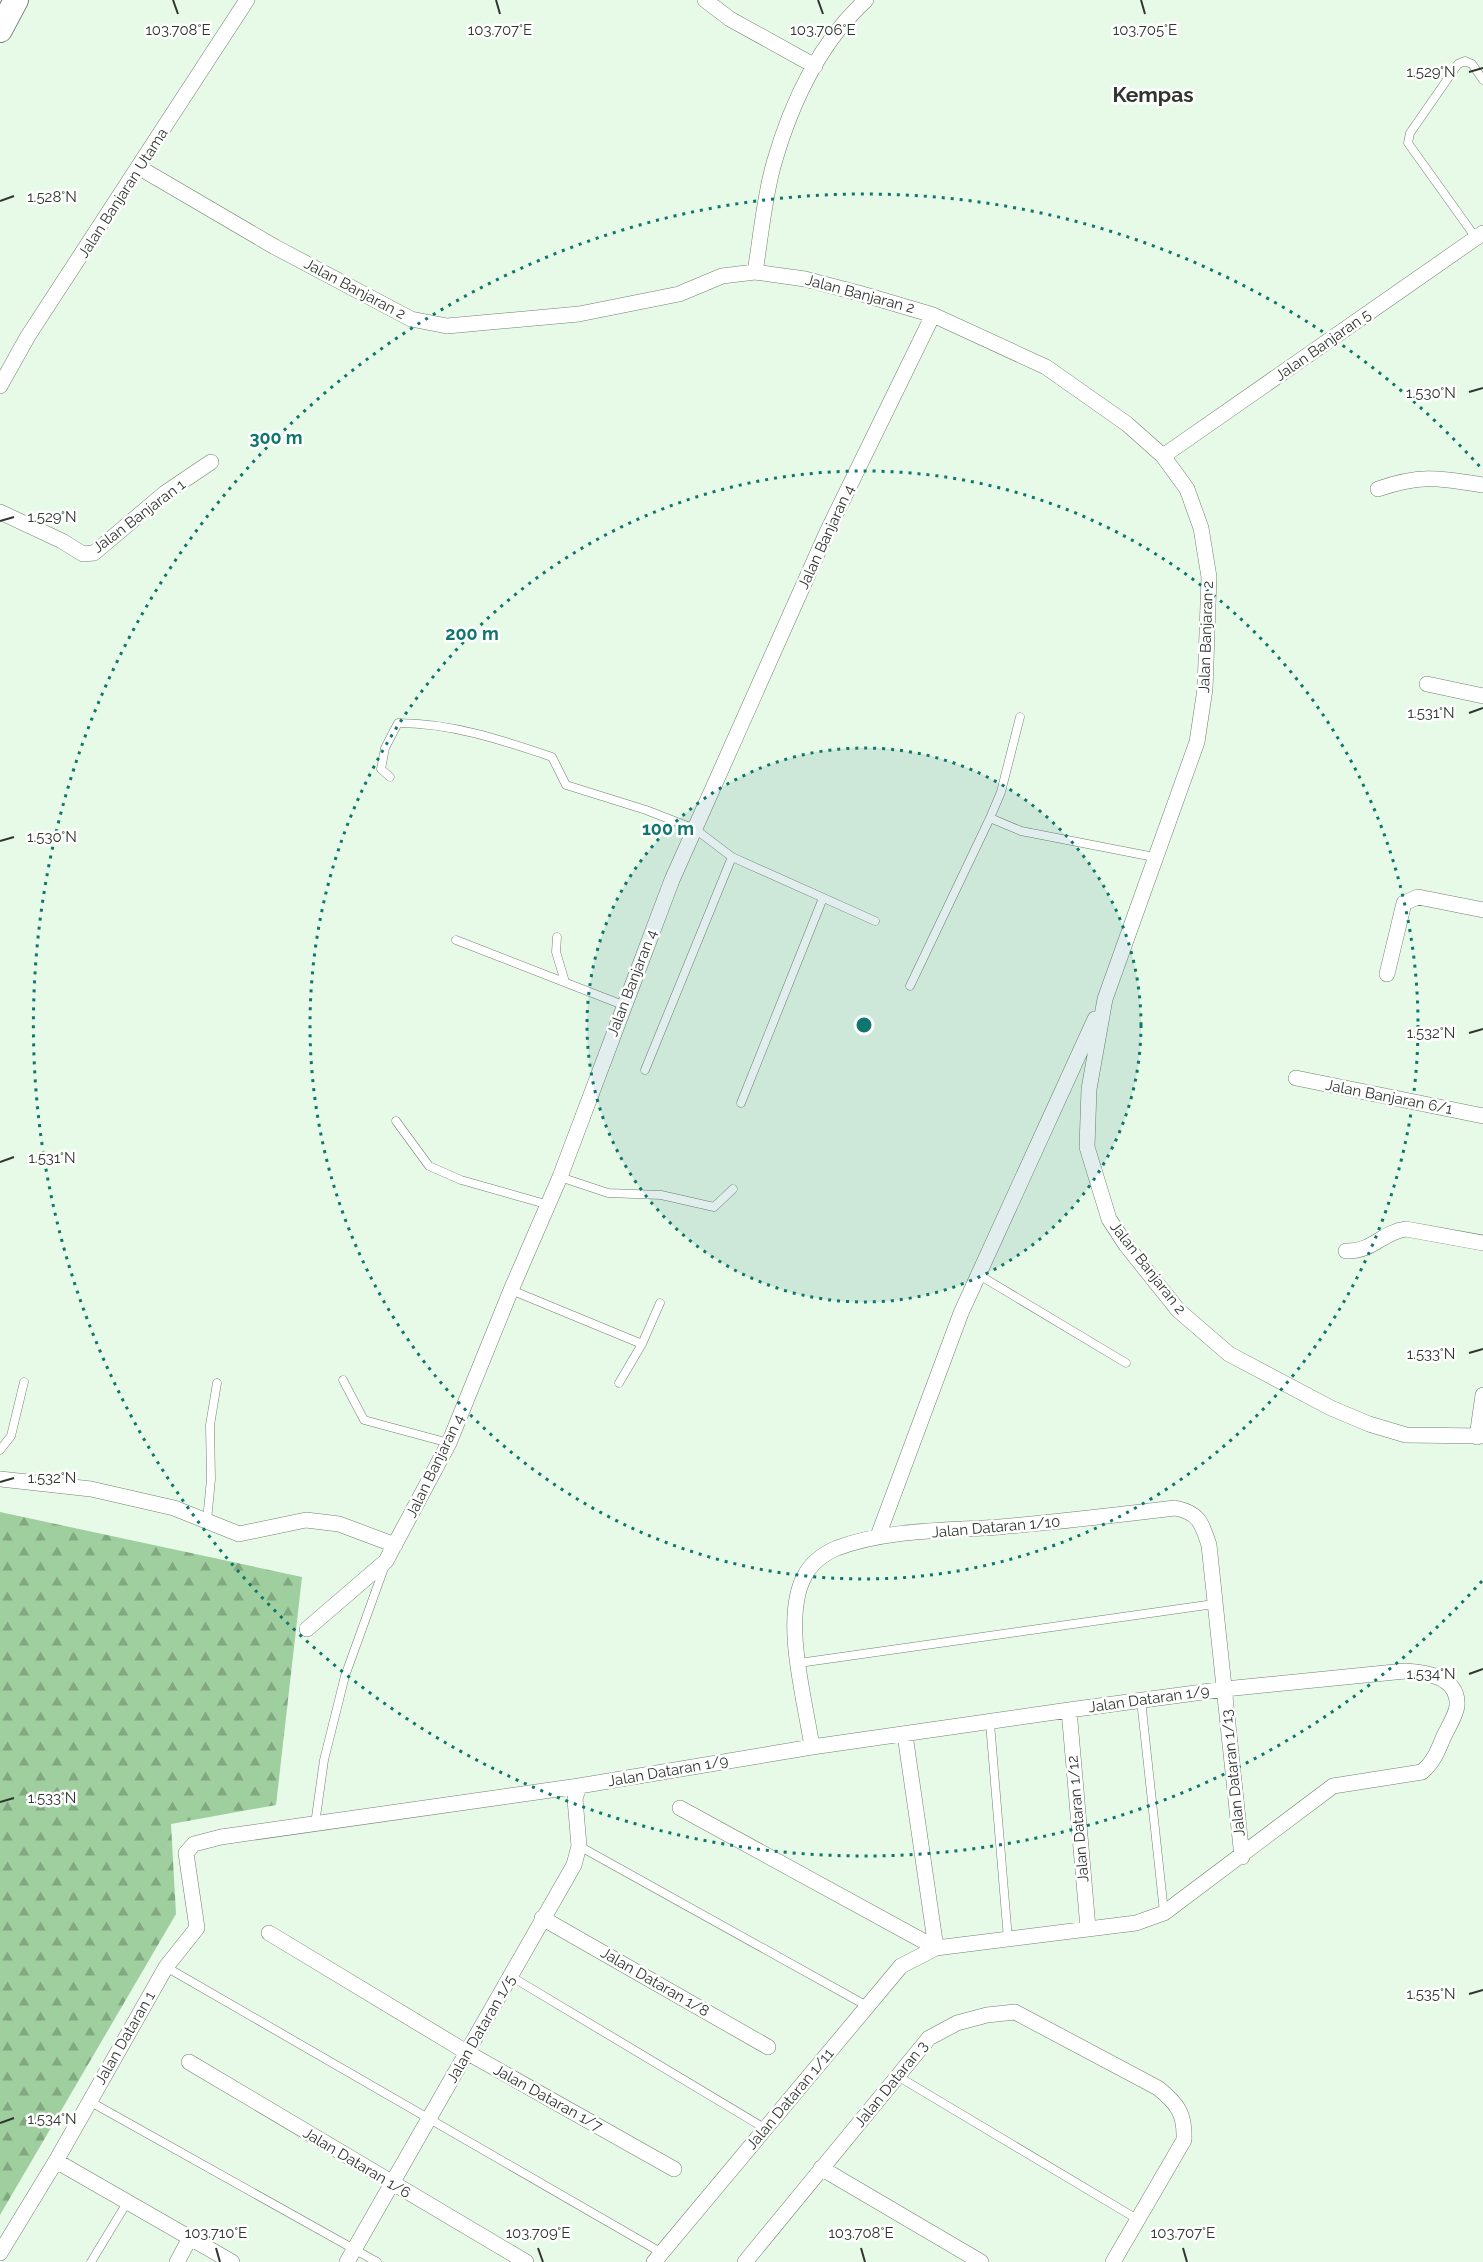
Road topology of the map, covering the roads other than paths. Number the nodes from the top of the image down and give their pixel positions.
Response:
1 (16, 0) edge
2 (247, 0) edge
3 (705, 0) edge
4 (866, 0) edge
5 (0, 30) edge
6 (815, 66) junction
7 (1483, 80) edge
8 (140, 168) junction
9 (1480, 235) edge
10 (755, 272) junction
11 (933, 315) junction
12 (0, 386) edge
13 (1163, 456) junction
14 (211, 462) dead end
15 (1483, 485) edge
16 (1378, 489) dead end
17 (0, 512) edge
18 (1427, 684) dead end
19 (1483, 696) edge
20 (1020, 717) dead end
21 (390, 777) dead end
22 (990, 818) junction
23 (695, 829) junction
24 (732, 856) junction
25 (1154, 857) junction
26 (822, 898) junction
27 (1483, 910) edge
28 (875, 921) dead end
29 (557, 937) dead end
30 (456, 940) dead end
31 (1387, 974) dead end
32 (565, 982) junction
33 (910, 986) dead end
34 (1105, 999) junction
35 (623, 1005) junction
36 (645, 1070) dead end
37 (1296, 1078) dead end
38 (741, 1103) dead end
39 (1483, 1116) edge
40 (396, 1121) dead end
41 (560, 1177) junction
42 (733, 1189) dead end
43 (549, 1205) junction
44 (1483, 1243) edge
45 (1346, 1251) dead end
46 (979, 1275) junction
47 (511, 1290) junction
48 (660, 1303) dead end
49 (642, 1344) junction
50 (1126, 1363) dead end
51 (343, 1380) dead end
52 (24, 1382) dead end
53 (218, 1383) dead end
54 (619, 1383) dead end
55 (1483, 1395) edge
56 (1480, 1437) edge
57 (449, 1443) junction
58 (0, 1449) edge
59 (0, 1479) edge
60 (207, 1521) junction
61 (878, 1536) junction
62 (395, 1545) junction
63 (386, 1561) junction
64 (1214, 1604) junction
65 (307, 1629) dead end
66 (799, 1663) junction
67 (1225, 1689) junction
68 (1141, 1700) junction
69 (1069, 1710) junction
70 (990, 1723) junction
71 (905, 1735) junction
72 (812, 1747) junction
73 (579, 1786) junction
74 (680, 1808) dead end
75 (315, 1824) junction
76 (221, 1837) joint
77 (579, 1846) junction
78 (1242, 1857) junction
79 (1164, 1913) junction
80 (542, 1918) junction
81 (1088, 1928) junction
82 (268, 1933) dead end
83 (1008, 1939) junction
84 (936, 1948) junction
85 (166, 1967) junction
86 (512, 1977) junction
87 (867, 2006) junction
88 (768, 2047) dead end
89 (468, 2053) junction
90 (189, 2062) dead end
91 (899, 2077) junction
92 (89, 2101) junction
93 (429, 2119) junction
94 (766, 2129) junction
95 (56, 2161) junction
96 (821, 2168) junction
97 (674, 2169) dead end
98 (393, 2184) junction
99 (128, 2201) junction
100 (1137, 2219) junction
101 (190, 2238) junction
102 (0, 2253) edge
103 (351, 2255) edge
104 (658, 2258) edge
105 (91, 2262) edge
106 (177, 2262) edge
107 (232, 2262) edge
108 (377, 2262) edge
109 (526, 2262) edge
110 (745, 2262) edge
111 (981, 2262) edge
112 (1113, 2262) edge

1 - 5 main road
2 - 8 street, Jalan Banjaran Utama
3 - 6 street
4 - 6 street
6 - 10 street
7 - 9 lane
8 - 10 street, Jalan Banjaran 2
8 - 12 street, Jalan Banjaran Utama
9 - 13 street, Jalan Banjaran 5
10 - 11 street, Jalan Banjaran 2
11 - 13 street, Jalan Banjaran 2
11 - 23 street, Jalan Banjaran 4
13 - 25 street, Jalan Banjaran 2
14 - 17 street, Jalan Banjaran 1
15 - 16 street
18 - 19 street
20 - 22 lane
21 - 23 lane
22 - 25 lane
22 - 33 lane
23 - 24 lane
23 - 35 street, Jalan Banjaran 4
24 - 26 lane
24 - 36 lane
25 - 34 street, Jalan Banjaran 2
26 - 28 lane
26 - 38 lane
27 - 31 street
29 - 32 lane
30 - 32 lane
32 - 35 lane
34 - 46 street
34 - 56 street, Jalan Banjaran 2
35 - 41 street, Jalan Banjaran 4
37 - 39 street, Jalan Banjaran 6/1
40 - 43 lane
41 - 42 lane
41 - 43 street, Jalan Banjaran 4
43 - 47 street, Jalan Banjaran 4
44 - 45 street
46 - 50 lane
46 - 61 street
47 - 49 lane
47 - 57 street, Jalan Banjaran 4
48 - 49 lane
49 - 54 lane
51 - 57 lane
52 - 58 lane
53 - 60 lane
55 - 56 street
57 - 62 street, Jalan Banjaran 4
59 - 60 street
60 - 62 street
61 - 64 street, Jalan Dataran 1/10
61 - 66 street, Jalan Dataran 1/10
62 - 63 street, Jalan Banjaran 4
63 - 65 street, Jalan Banjaran 4
63 - 75 lane
64 - 66 lane
64 - 67 street, Jalan Dataran 1/10
66 - 72 street, Jalan Dataran 1/10
67 - 68 street, Jalan Dataran 1/9
67 - 78 street, Jalan Dataran 1/13
67 - 78 street, Jalan Dataran 1/9
68 - 69 street, Jalan Dataran 1/9
68 - 79 lane
69 - 70 street, Jalan Dataran 1/9
69 - 81 street, Jalan Dataran 1/12
70 - 71 street, Jalan Dataran 1/9
70 - 83 lane
71 - 72 street, Jalan Dataran 1/9
71 - 84 street
72 - 73 street, Jalan Dataran 1/9
73 - 75 street, Jalan Dataran 1/9
73 - 77 street, Jalan Dataran 1/5
74 - 84 street
75 - 76 street, Jalan Dataran 1/9
76 - 85 street, Jalan Dataran 1
77 - 80 street, Jalan Dataran 1/5
77 - 87 lane
78 - 79 street, Jalan Dataran 1/9
79 - 81 street, Jalan Dataran 1/9
80 - 86 street, Jalan Dataran 1/5
80 - 88 street, Jalan Dataran 1/8
81 - 83 street, Jalan Dataran 1/9
82 - 89 street, Jalan Dataran 1/7
83 - 84 street, Jalan Dataran 1/9
84 - 87 street, Jalan Dataran 1/11
85 - 92 street, Jalan Dataran 1
85 - 93 lane
86 - 89 street, Jalan Dataran 1/5
86 - 94 lane
87 - 94 street, Jalan Dataran 1/11
89 - 93 street, Jalan Dataran 1/5
89 - 97 street, Jalan Dataran 1/7
90 - 98 street, Jalan Dataran 1/6
91 - 96 street, Jalan Dataran 3
91 - 100 lane
91 - 100 street, Jalan Dataran 3
92 - 95 street, Jalan Dataran 1
92 - 103 lane
93 - 98 street, Jalan Dataran 1/5
93 - 104 lane
94 - 104 street, Jalan Dataran 1/11
95 - 99 street
95 - 102 street, Jalan Dataran 1
96 - 110 street, Jalan Dataran 3
96 - 111 street
98 - 103 street, Jalan Dataran 1/5
98 - 109 street, Jalan Dataran 1/6
99 - 101 street
99 - 105 lane
100 - 112 street
101 - 106 street
101 - 107 street
103 - 108 lane

